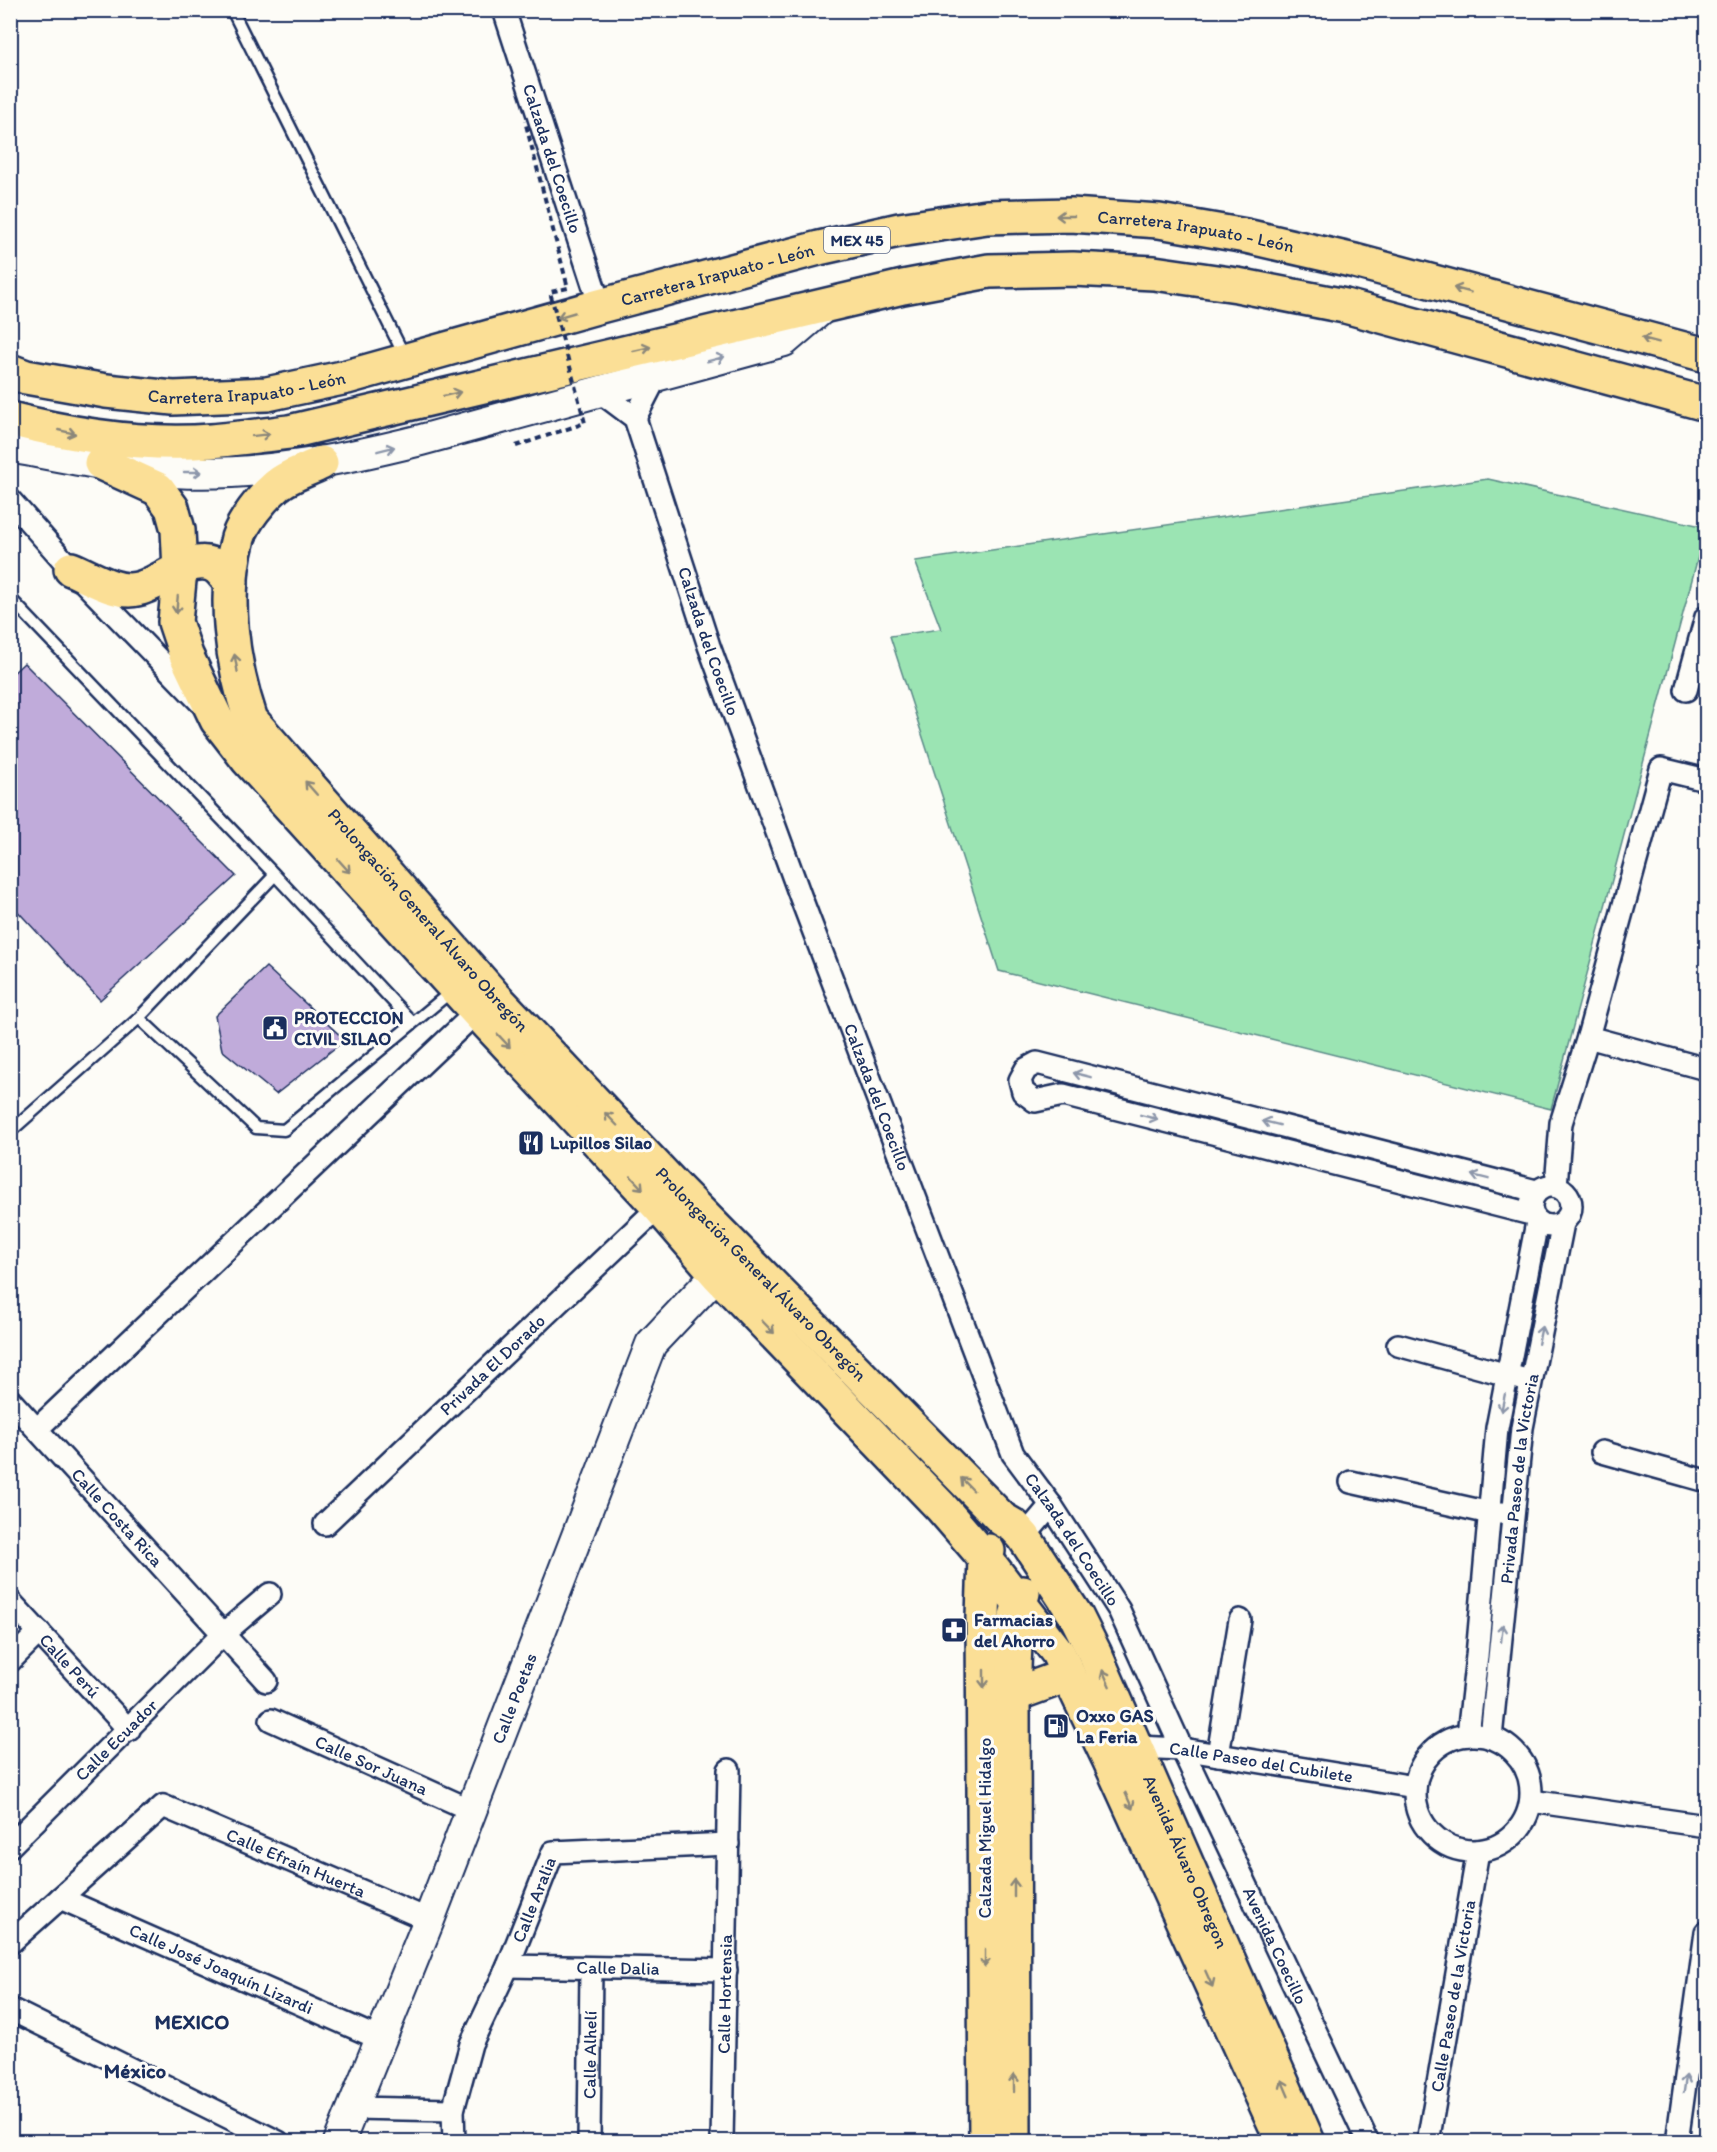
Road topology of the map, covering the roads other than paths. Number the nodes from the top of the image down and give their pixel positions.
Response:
1 (231, 10) edge
2 (504, 10) edge
3 (826, 305) junction
4 (600, 306) junction
5 (1707, 355) edge
6 (406, 360) junction
7 (10, 371) edge
8 (657, 375) junction
9 (599, 391) junction
10 (1707, 404) edge
11 (635, 418) junction
12 (10, 419) edge
13 (10, 447) edge
14 (101, 463) junction
15 (321, 463) junction
16 (10, 500) edge
17 (71, 569) junction
18 (180, 570) junction
19 (231, 583) junction
20 (10, 598) edge
21 (1707, 617) edge
22 (1686, 690) dead end
23 (217, 720) junction
24 (1707, 780) edge
25 (275, 875) junction
26 (455, 988) junction
27 (485, 1004) junction
28 (139, 1018) junction
29 (413, 1023) junction
30 (1588, 1037) junction
31 (1707, 1069) edge
32 (10, 1132) edge
33 (1312, 1133) junction
34 (1307, 1157) junction
35 (1546, 1189) junction
36 (659, 1206) junction
37 (1534, 1218) junction
38 (1563, 1223) junction
39 (717, 1274) junction
40 (1398, 1345) dead end
41 (1508, 1376) junction
42 (1531, 1381) junction
43 (10, 1400) edge
44 (38, 1429) junction
45 (1602, 1452) dead end
46 (1707, 1481) edge
47 (1351, 1482) dead end
48 (1051, 1505) junction
49 (1490, 1513) junction
50 (1514, 1513) junction
51 (325, 1524) dead end
52 (1020, 1537) junction
53 (984, 1558) junction
54 (270, 1594) dead end
55 (10, 1601) edge
56 (1019, 1605) junction
57 (1240, 1620) dead end
58 (39, 1632) junction
59 (223, 1634) junction
60 (10, 1661) edge
61 (1068, 1675) junction
62 (266, 1681) dead end
63 (1013, 1695) junction
64 (271, 1720) dead end
65 (129, 1730) junction
66 (1468, 1735) junction
67 (1491, 1738) junction
68 (1182, 1749) junction
69 (1123, 1753) junction
70 (1218, 1755) junction
71 (729, 1770) dead end
72 (1415, 1787) junction
73 (1531, 1801) junction
74 (471, 1810) junction
75 (1707, 1826) edge
76 (728, 1844) junction
77 (10, 1846) edge
78 (1478, 1851) junction
79 (60, 1898) junction
80 (429, 1920) junction
81 (1707, 1932) edge
82 (10, 1943) edge
83 (508, 1966) junction
84 (591, 1968) junction
85 (726, 1970) junction
86 (10, 2009) edge
87 (380, 2039) junction
88 (352, 2108) junction
89 (453, 2110) junction
90 (278, 2142) edge
91 (339, 2142) edge
92 (454, 2142) edge
93 (588, 2142) edge
94 (722, 2142) edge
95 (986, 2142) edge
96 (1014, 2142) edge
97 (1283, 2142) edge
98 (1308, 2142) edge
99 (1368, 2142) edge
100 (1428, 2142) edge
101 (1677, 2142) edge

1 - 6 lane
2 - 4 street, Calzada del Coecillo
8 -> 3 street
3 - 10 main road
12 -> 3 main road
5 -> 4 main road, Carretera Irapuato - León / MEX 45
4 -> 6 main road, Carretera Irapuato - León / MEX 45
6 - 7 main road, Carretera Irapuato - León / MEX 45
8 - 9 street
8 - 11 street
9 - 11 street
15 -> 9 street
11 - 48 street, Calzada del Coecillo
13 - 14 street
14 -> 15 street
14 - 18 main road, Prolongación General Álvaro Obregón
15 - 19 main road
16 - 17 street
17 - 18 main road
17 - 23 street
18 - 19 main road
18 -> 23 main road, Prolongación General Álvaro Obregón
27 -> 19 main road, Prolongación General Álvaro Obregón
20 - 25 lane
21 - 22 street
23 -> 26 main road, Prolongación General Álvaro Obregón
24 - 30 street
25 - 28 lane
25 - 29 lane
26 - 27 main road, Prolongación General Álvaro Obregón
26 - 29 lane
27 -> 36 main road, Prolongación General Álvaro Obregón
27 - 44 street
52 -> 27 main road, Prolongación General Álvaro Obregón
28 - 29 lane
28 - 32 lane
30 - 31 street
30 - 35 street
33 - 34 street
33 -> 34 street
35 -> 33 street
34 - 37 street
35 - 37 street
35 - 38 street
36 - 39 main road, Prolongación General Álvaro Obregón
36 - 51 street, Privada El Dorado
37 - 38 street
37 - 41 street, Privada Paseo de la Victoria
42 -> 38 street, Privada Paseo de la Victoria
39 -> 53 main road, Prolongación General Álvaro Obregón
39 - 74 street, Calle Poetas
40 - 41 street
41 - 42 street
41 -> 49 street, Privada Paseo de la Victoria
42 - 50 street, Privada Paseo de la Victoria
43 - 44 street, Calle Costa Rica
44 - 59 street, Calle Costa Rica
45 - 46 street
47 - 49 street
48 - 52 street
48 - 68 street, Calzada del Coecillo
49 - 50 street
49 - 66 street, Privada Paseo de la Victoria
67 -> 50 street, Privada Paseo de la Victoria
52 - 53 main road, Calzada Miguel Hidalgo
52 - 56 main road, Calzada Miguel Hidalgo
69 -> 52 main road, Avenida Álvaro Obregon
53 - 56 main road, Prolongación General Álvaro Obregón
53 -> 95 main road, Calzada Miguel Hidalgo
54 - 59 street, Calle Ecuador
55 - 58 street, Calle Perú
56 - 61 main road, Avenida Álvaro Obregon
56 - 63 main road, Calzada Miguel Hidalgo
57 - 70 street
58 - 60 street
58 - 65 street, Calle Perú
59 - 62 street, Calle Costa Rica
59 - 65 street, Calle Ecuador
61 - 63 main road
61 - 69 main road, Avenida Álvaro Obregon
96 -> 63 main road, Calzada Miguel Hidalgo
64 - 74 street, Calle Sor Juana
65 - 77 street, Calle Ecuador
66 - 67 street
66 - 72 street
67 - 73 street
68 - 69 street, Calle Paseo del Cubilete
68 - 70 street, Calle Paseo del Cubilete
68 - 99 street, Avenida Coecillo
69 -> 97 main road, Avenida Álvaro Obregon
98 -> 69 main road, Avenida Álvaro Obregon
70 - 72 street, Calle Paseo del Cubilete
71 - 76 street, Calle Hortensia
72 - 78 street
73 - 75 street
73 - 78 street
74 - 80 street, Calle Poetas
76 - 83 street, Calle Aralia
76 - 85 street, Calle Hortensia
78 - 100 street, Calle Paseo de la Victoria
79 - 80 street, Calle Efraín Huerta
79 - 82 street
79 - 87 street, Calle José Joaquín Lizardi
80 - 87 street, Calle Poetas
101 -> 81 street
83 - 84 street, Calle Dalia
83 - 89 street, Calle Aralia
84 - 85 street, Calle Dalia
84 - 93 street, Calle Alhelí
85 - 94 street, Calle Hortensia
86 - 90 street
87 - 88 street, Calle Poetas
88 - 89 street
88 - 91 street, Calle Poetas
89 - 92 street, Calle Aralia

